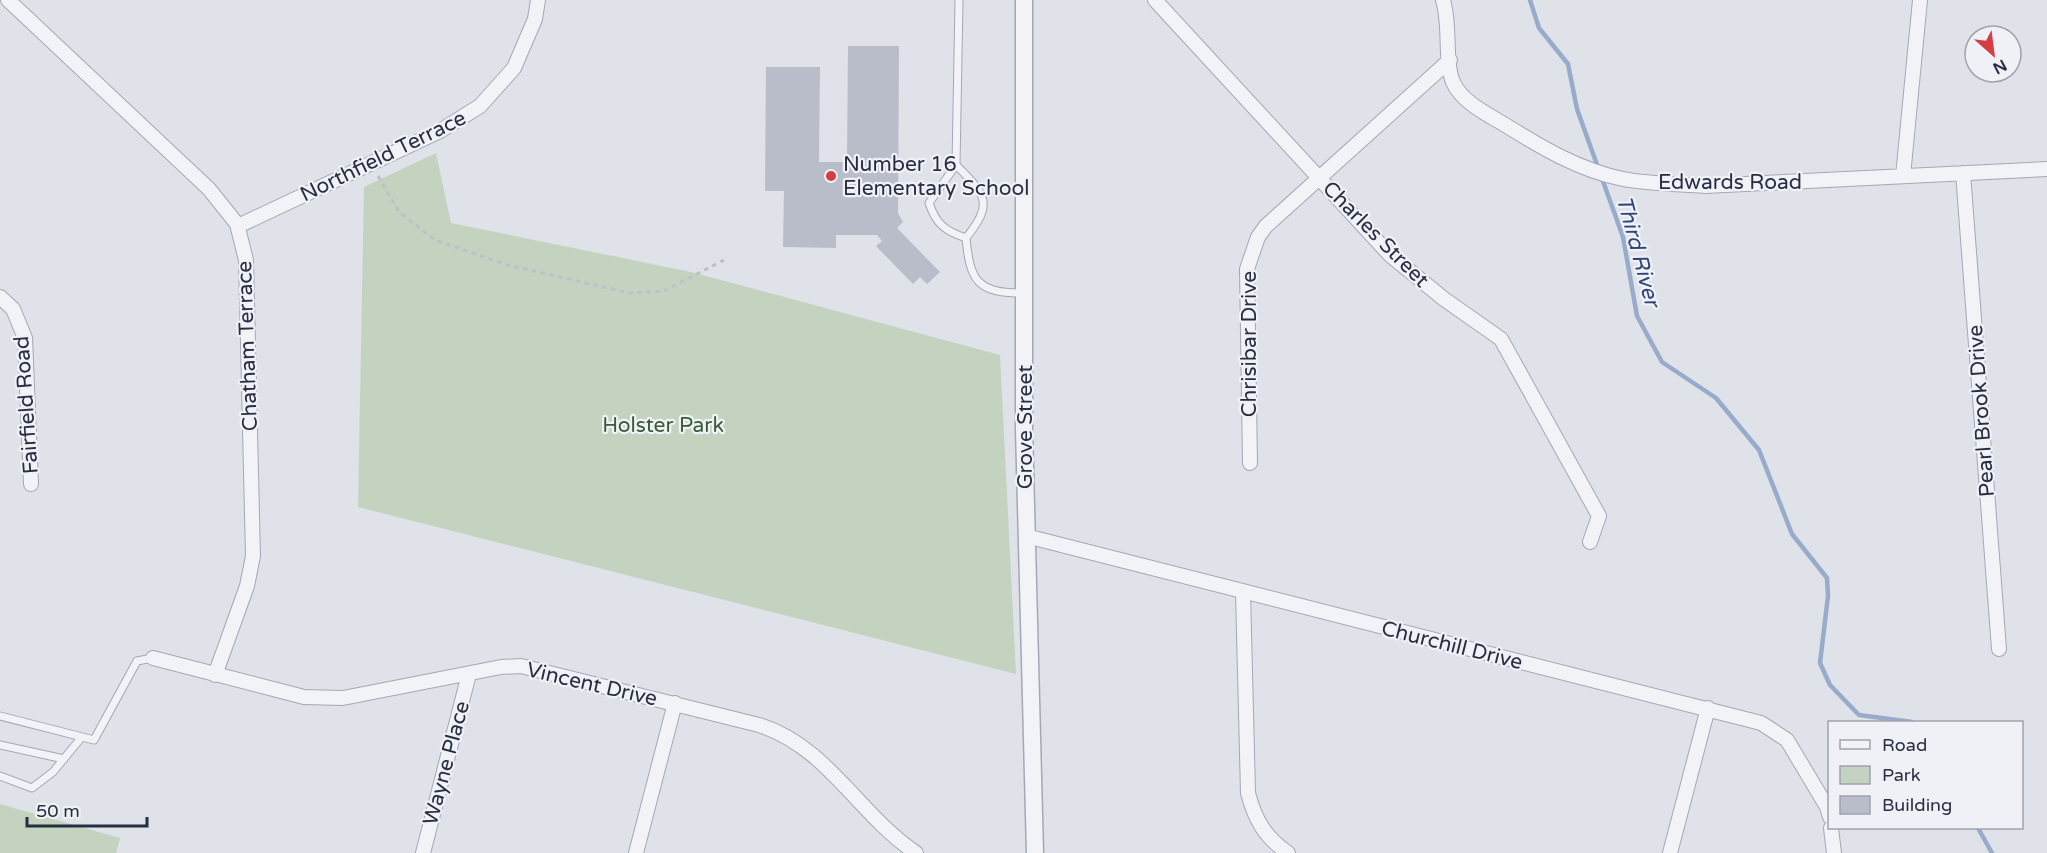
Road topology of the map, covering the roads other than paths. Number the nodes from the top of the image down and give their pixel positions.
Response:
1 (8, 0) edge
2 (538, 0) edge
3 (959, 0) edge
4 (1024, 0) edge
5 (1155, 0) edge
6 (1443, 0) edge
7 (1920, 0) edge
8 (1450, 60) junction
9 (956, 165) junction
10 (2047, 169) edge
11 (1962, 173) junction
12 (1903, 176) junction
13 (1320, 178) junction
14 (238, 226) junction
15 (966, 238) junction
16 (1024, 293) junction
17 (0, 297) edge
18 (1250, 463) dead end
19 (31, 484) dead end
20 (1026, 536) junction
21 (1590, 542) dead end
22 (1244, 592) junction
23 (1999, 649) dead end
24 (153, 658) joint
25 (469, 674) junction
26 (216, 675) junction
27 (675, 703) junction
28 (1708, 708) junction
29 (0, 716) edge
30 (81, 738) junction
31 (0, 745) edge
32 (64, 759) junction
33 (0, 776) edge
34 (1828, 812) edge
35 (1831, 829) edge
36 (423, 853) edge
37 (636, 853) edge
38 (916, 853) edge
39 (1035, 853) edge
40 (1288, 853) edge
41 (1670, 853) edge
42 (1834, 853) edge

1 - 14 street, Chatham Terrace
2 - 14 street, Northfield Terrace
3 - 9 lane
4 - 16 street, Grove Street
5 - 13 street, Charles Street
6 - 8 street, Edwards Road
7 - 12 street
8 - 12 street, Edwards Road
8 - 13 street, Chrisibar Drive
9 - 15 lane
9 - 15 lane
10 - 11 street, Edwards Road
11 - 12 street, Edwards Road
11 - 23 street, Pearl Brook Drive
13 - 18 street, Chrisibar Drive
13 - 21 street, Charles Street
14 - 26 street, Chatham Terrace
15 - 16 lane
16 - 20 street, Grove Street
17 - 19 street, Fairfield Road
20 - 22 street, Churchill Drive
20 - 39 street, Grove Street
22 - 28 street, Churchill Drive
22 - 40 street
24 - 26 street, Vincent Drive
24 - 30 lane
25 - 26 street, Vincent Drive
25 - 27 street, Vincent Drive
25 - 36 street, Wayne Place
27 - 37 street
27 - 38 street, Vincent Drive
28 - 34 street, Churchill Drive
28 - 41 street
29 - 30 lane
30 - 32 lane
31 - 32 lane
32 - 33 lane
35 - 42 street

